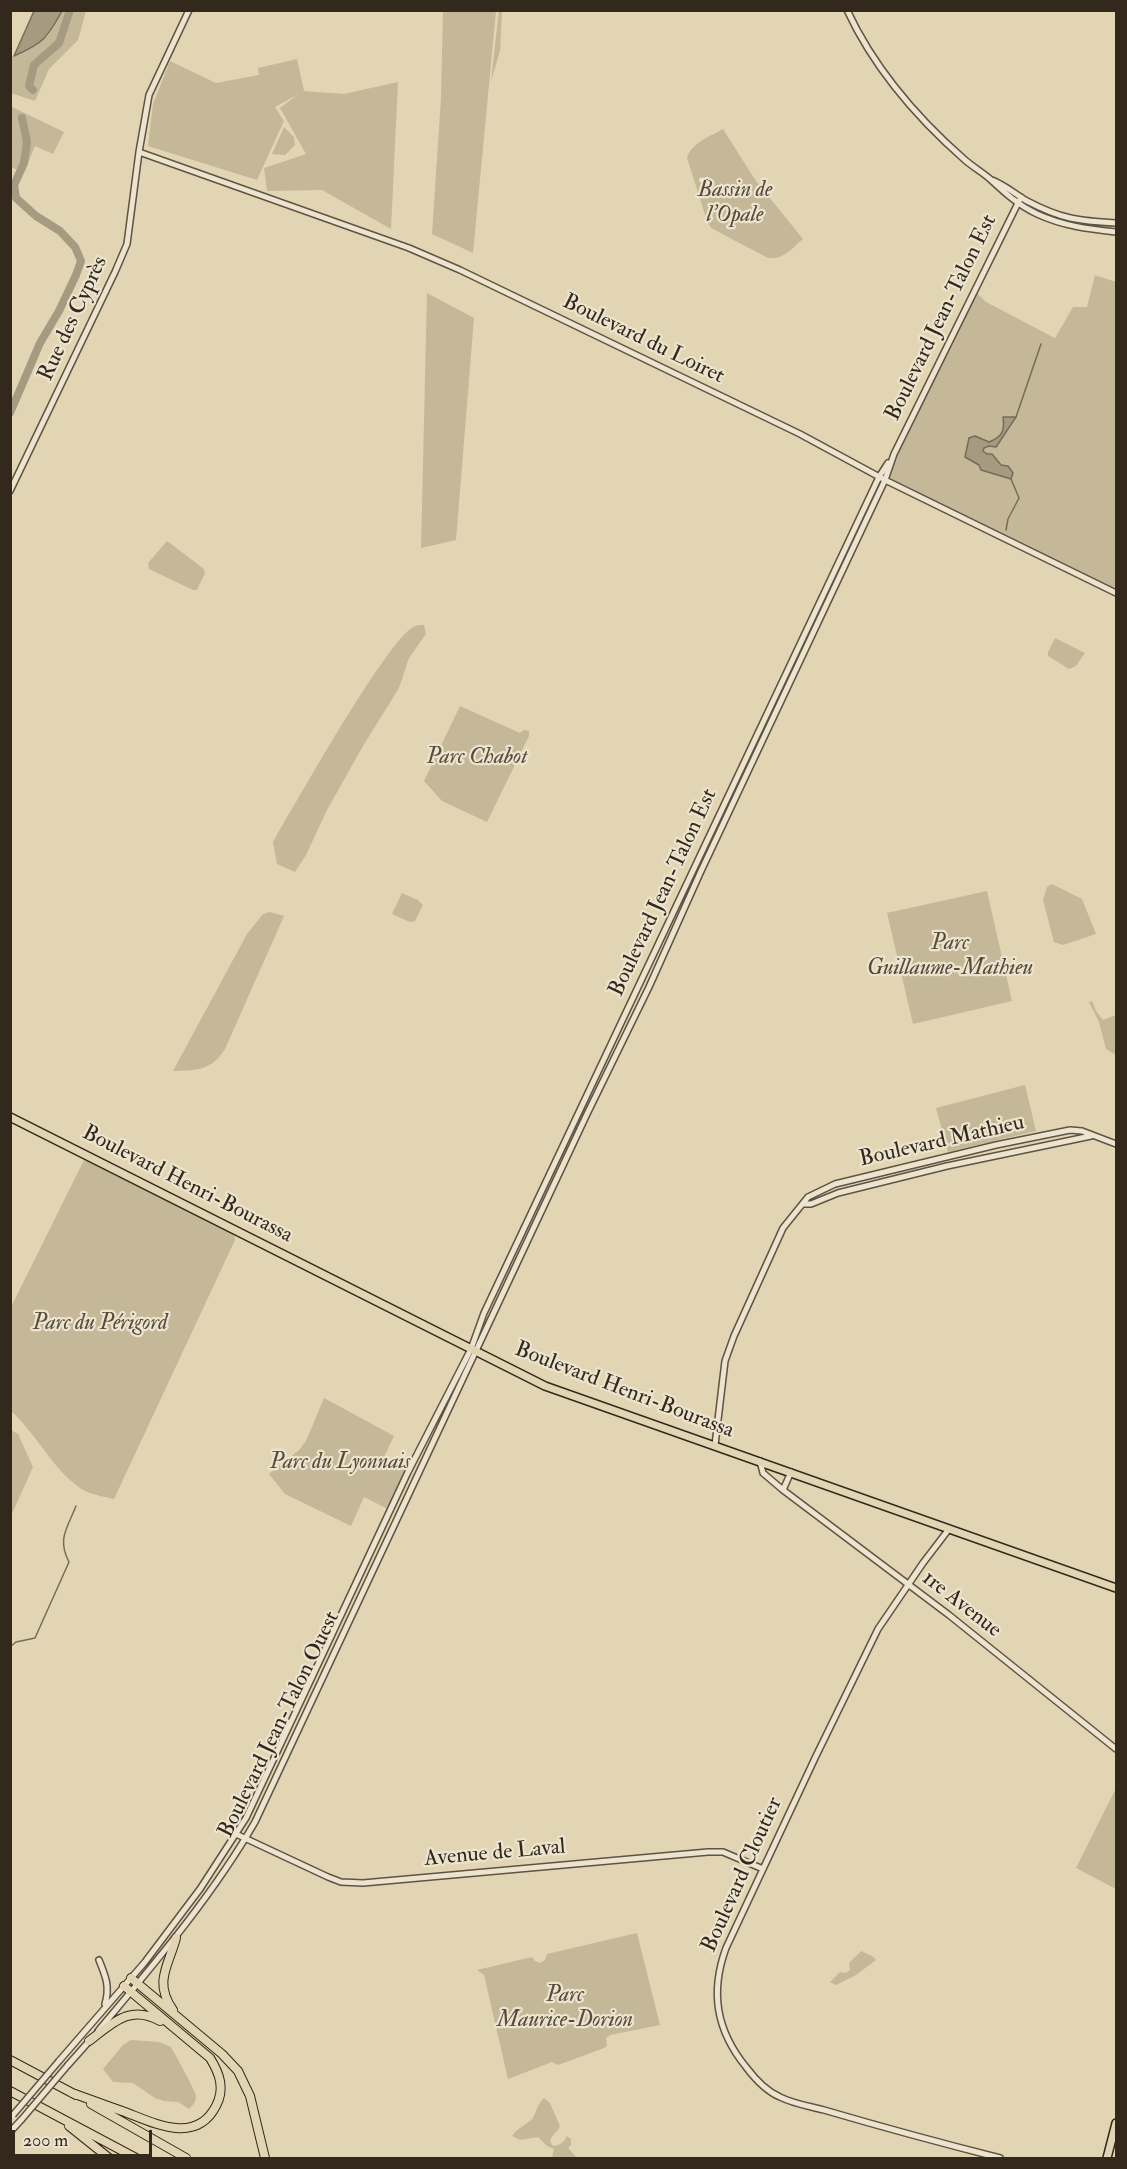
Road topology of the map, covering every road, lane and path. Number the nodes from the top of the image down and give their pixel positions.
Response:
1 (189, 10) edge
2 (847, 10) edge
3 (139, 152) junction
4 (990, 179) junction
5 (1021, 197) junction
6 (1017, 203) junction
7 (1116, 223) edge
8 (1116, 232) edge
9 (882, 478) junction
10 (10, 491) edge
11 (1116, 593) edge
12 (10, 1117) edge
13 (1093, 1135) junction
14 (1116, 1144) edge
15 (804, 1204) junction
16 (473, 1350) junction
17 (715, 1445) junction
18 (760, 1461) junction
19 (791, 1472) junction
20 (783, 1490) junction
21 (950, 1528) junction
22 (908, 1584) junction
23 (1116, 1588) edge
24 (1116, 1749) edge
25 (236, 1834) junction
26 (246, 1838) junction
27 (763, 1869) junction
28 (176, 1938) junction
29 (99, 1960) dead end
30 (134, 1981) junction
31 (128, 1989) junction
32 (104, 2008) junction
33 (186, 2024) junction
34 (172, 2028) junction
35 (90, 2041) junction
36 (10, 2060) edge
37 (10, 2091) edge
38 (72, 2093) junction
39 (54, 2114) junction
40 (12, 2116) edge
41 (1116, 2123) edge
42 (10, 2132) edge
43 (109, 2158) edge
44 (136, 2158) edge
45 (186, 2158) edge
46 (265, 2158) edge
47 (1000, 2158) edge
48 (1107, 2158) edge

1 - 3 street, Rue des Cyprès
2 - 4 street
3 - 9 street, Boulevard du Loiret
3 - 10 street, Rue des Cyprès
4 - 5 street
4 - 6 street
5 - 6 street, Boulevard Jean-Talon Est
5 - 7 street
6 - 8 street
6 - 9 street, Boulevard Jean-Talon Est
9 - 11 street, Boulevard du Loiret
9 - 16 street, Boulevard Jean-Talon Est
9 - 16 street, Boulevard Jean-Talon Est
12 - 16 main road, Boulevard Henri-Bourassa
13 - 14 street, Boulevard Mathieu
13 - 15 street, Boulevard Mathieu
13 - 15 street, Boulevard Mathieu
15 - 17 street, Boulevard Mathieu
16 - 17 main road, Boulevard Henri-Bourassa
16 - 25 street, Boulevard Jean-Talon Ouest
16 - 26 street, Boulevard Jean-Talon Ouest
17 - 18 main road, Boulevard Henri-Bourassa
18 - 19 main road, Boulevard Henri-Bourassa
18 - 20 street, 1re Avenue
19 - 20 street
19 - 21 main road, Boulevard Henri-Bourassa
20 - 22 street, 1re Avenue
21 - 22 street, Boulevard Cloutier
21 - 23 main road, Boulevard Henri-Bourassa
22 - 24 street, 1re Avenue
22 - 27 street, Boulevard Cloutier
25 - 26 street, Avenue de Laval
25 - 30 street, Boulevard Jean-Talon Ouest
26 - 27 street, Avenue de Laval
26 - 28 street, Boulevard Jean-Talon Ouest
27 - 47 street, Boulevard Cloutier
28 - 30 street, Boulevard Jean-Talon Ouest
28 - 33 highway
29 - 32 street
30 - 31 street, Boulevard Jean-Talon Ouest
30 - 33 highway
31 - 32 street, Boulevard Jean-Talon Ouest
31 - 34 highway
31 - 35 street, Boulevard Jean-Talon Ouest
32 - 40 street, Boulevard Jean-Talon Ouest, bridge
33 - 46 highway
34 - 35 highway
34 - 38 highway
35 - 42 street, Boulevard Jean-Talon Ouest, bridge
36 - 38 highway
37 - 39 highway
38 - 45 highway
39 - 43 highway
39 - 44 highway
41 - 48 main road

